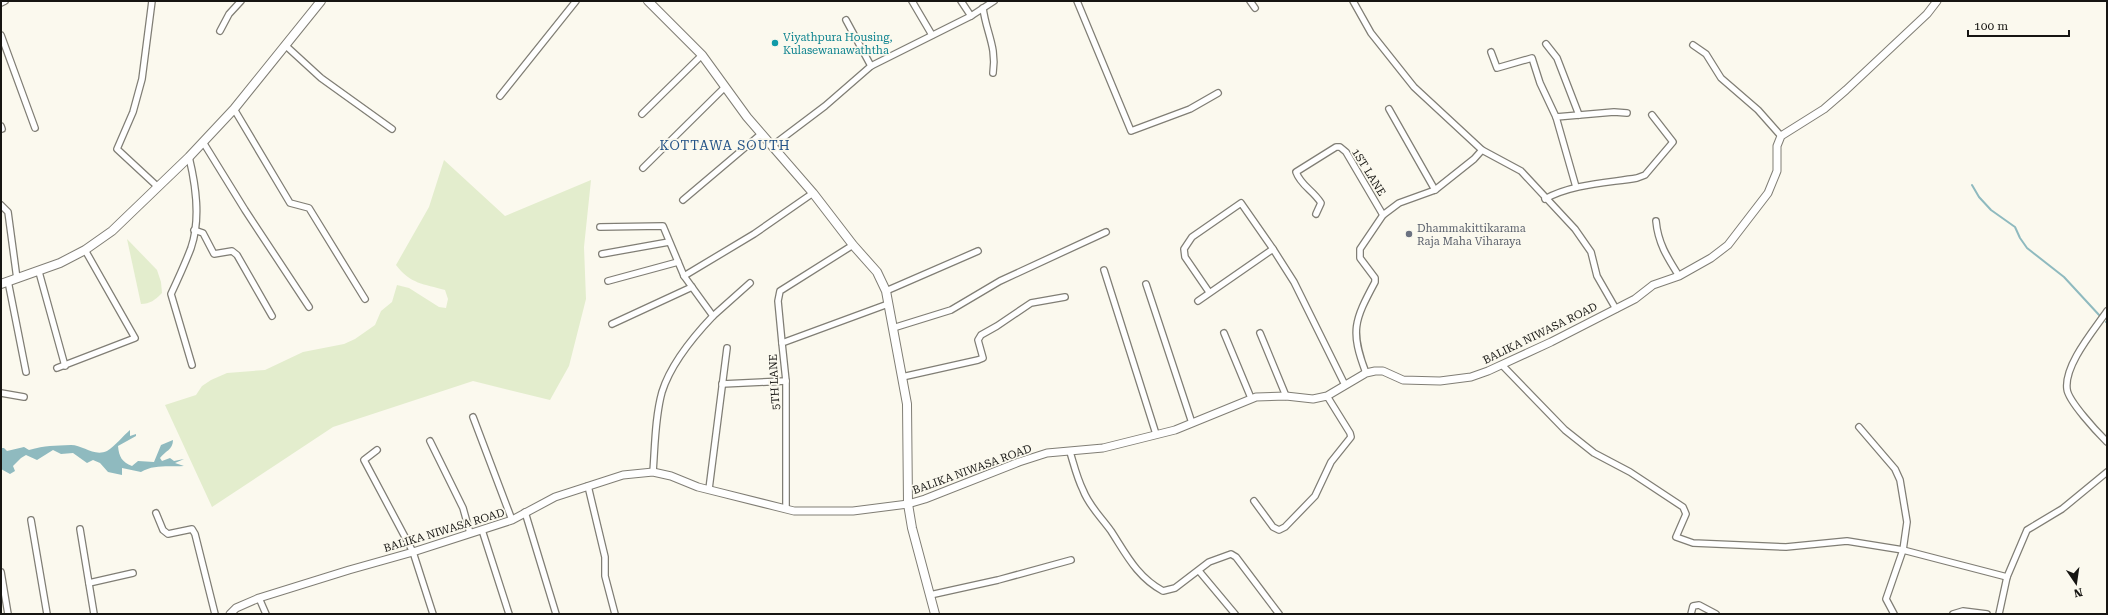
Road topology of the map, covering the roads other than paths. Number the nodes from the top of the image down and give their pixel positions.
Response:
1 (5, 1) edge
2 (152, 1) edge
3 (241, 1) edge
4 (576, 1) edge
5 (648, 1) edge
6 (912, 1) edge
7 (961, 1) edge
8 (994, 1) edge
9 (1077, 1) edge
10 (1250, 1) edge
11 (1353, 1) edge
12 (1937, 1) edge
13 (317, 2) edge
14 (1, 4) edge
15 (983, 8) junction
16 (1255, 8) dead end
17 (971, 16) junction
18 (846, 20) dead end
19 (220, 31) dead end
20 (932, 35) junction
21 (1, 36) edge
22 (1546, 44) dead end
23 (285, 45) junction
24 (1693, 45) dead end
25 (1491, 52) dead end
26 (702, 55) junction
27 (870, 66) junction
28 (993, 73) dead end
29 (725, 87) junction
30 (1218, 93) dead end
31 (500, 96) dead end
32 (234, 109) junction
33 (1389, 109) dead end
34 (1627, 113) dead end
35 (642, 114) dead end
36 (1579, 115) junction
37 (1652, 115) dead end
38 (1556, 117) junction
39 (35, 128) dead end
40 (392, 129) dead end
41 (761, 134) junction
42 (1781, 136) junction
43 (204, 142) junction
44 (772, 146) junction
45 (1482, 150) junction
46 (189, 157) junction
47 (643, 168) dead end
48 (158, 187) junction
49 (1576, 187) junction
50 (1435, 190) junction
51 (813, 193) junction
52 (1545, 199) junction
53 (683, 200) dead end
54 (1, 205) edge
55 (1316, 214) dead end
56 (1383, 214) junction
57 (1656, 222) dead end
58 (600, 228) dead end
59 (194, 230) junction
60 (1106, 232) dead end
61 (670, 242) junction
62 (853, 244) junction
63 (1273, 249) junction
64 (85, 250) junction
65 (978, 251) dead end
66 (602, 254) dead end
67 (678, 262) junction
68 (1104, 270) dead end
69 (39, 272) junction
70 (684, 276) junction
71 (1679, 276) junction
72 (17, 279) junction
73 (608, 280) dead end
74 (5, 282) edge
75 (750, 283) dead end
76 (1146, 284) dead end
77 (692, 287) junction
78 (886, 291) junction
79 (1209, 292) junction
80 (1065, 297) dead end
81 (365, 299) dead end
82 (1198, 301) dead end
83 (888, 304) junction
84 (309, 307) dead end
85 (1616, 309) junction
86 (2107, 311) edge
87 (272, 316) dead end
88 (713, 316) junction
89 (612, 324) dead end
90 (893, 328) junction
91 (1224, 333) dead end
92 (1260, 333) dead end
93 (782, 343) junction
94 (727, 348) dead end
95 (192, 365) dead end
96 (64, 366) junction
97 (1503, 366) junction
98 (57, 368) dead end
99 (26, 372) dead end
100 (1366, 373) junction
101 (902, 376) junction
102 (786, 381) junction
103 (722, 384) junction
104 (1345, 385) junction
105 (1, 393) edge
106 (1286, 396) junction
107 (1327, 396) junction
108 (24, 397) dead end
109 (1251, 398) junction
110 (473, 417) dead end
111 (1192, 423) junction
112 (1859, 427) dead end
113 (1156, 434) junction
114 (430, 441) dead end
115 (2107, 442) edge
116 (377, 450) dead end
117 (1070, 452) junction
118 (653, 472) junction
119 (2107, 472) edge
120 (588, 486) junction
121 (709, 489) junction
122 (1254, 500) dead end
123 (908, 504) junction
124 (786, 509) junction
125 (525, 512) junction
126 (156, 513) dead end
127 (31, 520) dead end
128 (512, 520) junction
129 (80, 529) dead end
130 (482, 530) junction
131 (470, 533) junction
132 (1903, 550) junction
133 (413, 552) junction
134 (1071, 560) dead end
135 (1198, 571) junction
136 (1, 572) edge
137 (133, 573) dead end
138 (2007, 577) junction
139 (89, 583) junction
140 (930, 595) junction
141 (259, 598) junction
142 (237, 611) edge
143 (8, 614) edge
144 (47, 614) edge
145 (94, 614) edge
146 (215, 614) edge
147 (230, 614) edge
148 (266, 614) edge
149 (434, 614) edge
150 (509, 614) edge
151 (556, 614) edge
152 (615, 614) edge
153 (934, 614) edge
154 (1234, 614) edge
155 (1279, 614) edge
156 (1691, 614) edge
157 (1716, 614) edge
158 (1894, 614) edge
159 (1953, 614) edge
160 (1987, 614) edge
161 (1999, 614) edge

1 - 14 street
2 - 48 street
3 - 19 street
4 - 31 street
5 - 26 main road
6 - 20 street
7 - 17 street
8 - 15 street
9 - 30 street
10 - 16 street
11 - 45 street
12 - 42 street
13 - 23 main road
15 - 17 street
15 - 28 street
17 - 20 street
18 - 27 street
20 - 27 street
21 - 39 street
22 - 36 street
23 - 32 main road
23 - 40 street
24 - 42 street
25 - 38 street
26 - 29 main road
26 - 35 street
27 - 44 street
29 - 41 main road
29 - 47 street
32 - 43 main road
32 - 81 street
33 - 50 street
34 - 36 street
36 - 38 street
37 - 49 street
38 - 49 street
41 - 44 main road
41 - 53 street
42 - 71 street, BALIKA NIWASA ROAD
43 - 46 main road
43 - 84 street
44 - 51 main road
45 - 50 street
45 - 52 street
46 - 48 main road
46 - 59 street
48 - 64 main road
49 - 52 street
50 - 56 street
51 - 62 main road
51 - 70 street
52 - 85 street
54 - 72 street
55 - 56 street, 1ST LANE
56 - 100 street
57 - 71 street
58 - 61 street
59 - 87 street
59 - 95 street
60 - 90 street
61 - 66 street
61 - 67 street
62 - 78 main road
62 - 93 street
63 - 79 street
63 - 79 street
63 - 104 street
64 - 69 main road
64 - 96 street
65 - 78 street
67 - 70 street
67 - 73 street
68 - 113 street
69 - 72 main road
69 - 96 street
70 - 77 street
71 - 85 street, BALIKA NIWASA ROAD
72 - 74 main road
74 - 99 street
75 - 88 street
76 - 111 street
77 - 88 street
77 - 89 street
78 - 83 main road
79 - 82 street
80 - 101 street
83 - 90 main road
83 - 93 street, 5TH LANE
85 - 97 street, BALIKA NIWASA ROAD
86 - 115 street
88 - 118 street
90 - 101 main road
91 - 109 street
92 - 106 street
93 - 102 street, 5TH LANE
94 - 103 street
96 - 98 street
97 - 100 street, BALIKA NIWASA ROAD
97 - 132 street
100 - 104 street, BALIKA NIWASA ROAD
101 - 123 main road
102 - 103 street
102 - 124 street, 5TH LANE
103 - 121 street
104 - 107 street, BALIKA NIWASA ROAD
105 - 108 street
106 - 107 street, BALIKA NIWASA ROAD
106 - 109 street, BALIKA NIWASA ROAD
107 - 122 street
109 - 111 street, BALIKA NIWASA ROAD
110 - 128 street
111 - 113 street, BALIKA NIWASA ROAD
112 - 132 street
113 - 117 street, BALIKA NIWASA ROAD
114 - 131 street
116 - 133 street
117 - 123 street, BALIKA NIWASA ROAD
117 - 135 street
118 - 120 street, BALIKA NIWASA ROAD
118 - 121 street, BALIKA NIWASA ROAD
119 - 138 street
120 - 125 street, BALIKA NIWASA ROAD
120 - 152 street
121 - 124 street, BALIKA NIWASA ROAD
123 - 124 street, BALIKA NIWASA ROAD
123 - 140 main road
125 - 128 street, BALIKA NIWASA ROAD
125 - 151 street
126 - 146 street
127 - 144 street
128 - 130 street, BALIKA NIWASA ROAD
129 - 139 street
130 - 131 street, BALIKA NIWASA ROAD
130 - 150 street
131 - 133 street, BALIKA NIWASA ROAD
132 - 138 street
132 - 158 street
133 - 141 street, BALIKA NIWASA ROAD
133 - 149 street
134 - 140 street
135 - 154 street
135 - 155 street
136 - 143 street
137 - 139 street
138 - 161 street
139 - 145 street
140 - 153 main road
141 - 142 street, BALIKA NIWASA ROAD
141 - 148 street
142 - 147 street, BALIKA NIWASA ROAD
156 - 157 street
159 - 160 street

